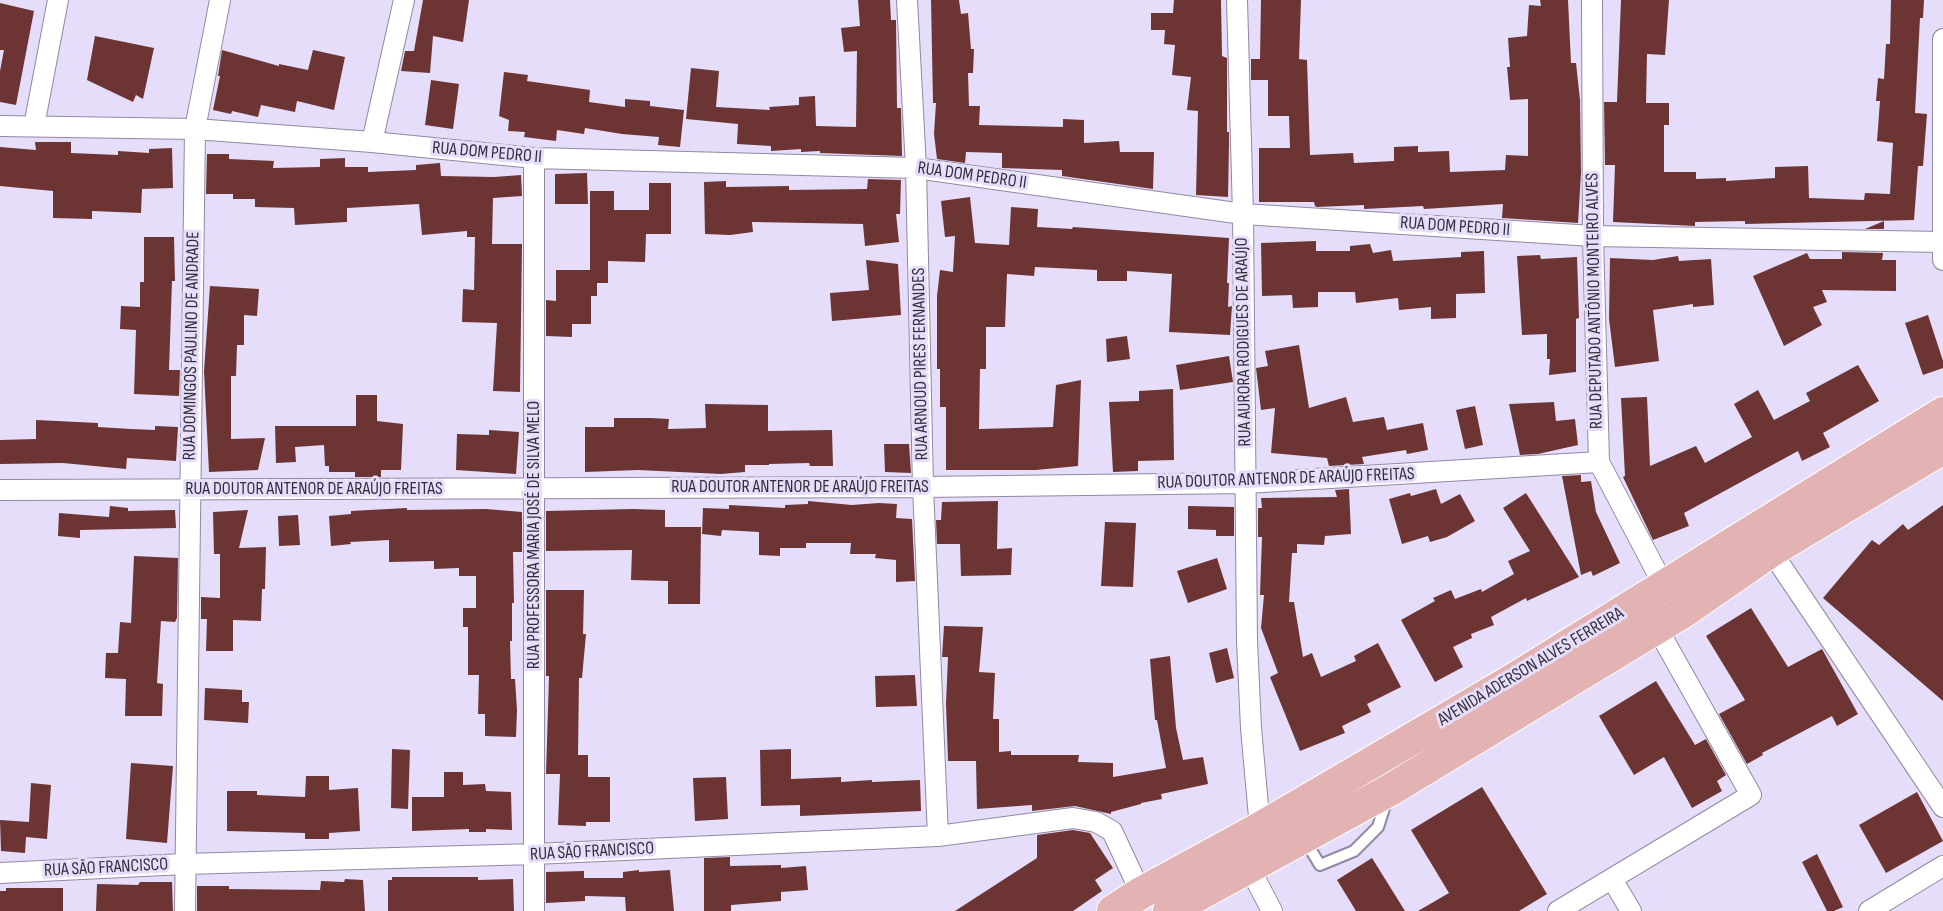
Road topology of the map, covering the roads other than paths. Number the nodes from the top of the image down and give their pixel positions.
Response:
1 (58, 0) edge
2 (220, 0) edge
3 (404, 0) edge
4 (907, 0) edge
5 (1237, 0) edge
6 (1592, 0) edge
7 (1943, 39) edge
8 (0, 126) edge
9 (34, 126) junction
10 (195, 129) junction
11 (372, 142) junction
12 (534, 158) junction
13 (916, 168) junction
14 (1243, 214) junction
15 (1593, 236) junction
16 (1942, 248) edge
17 (1943, 413) edge
18 (1943, 448) edge
19 (1599, 462) junction
20 (1246, 483) junction
21 (924, 487) junction
22 (534, 488) junction
23 (190, 489) junction
24 (0, 490) edge
25 (1771, 551) junction
26 (1664, 586) junction
27 (1657, 628) junction
28 (1943, 807) edge
29 (1260, 828) junction
30 (938, 836) junction
31 (534, 854) junction
32 (185, 864) junction
33 (1943, 866) edge
34 (1249, 867) junction
35 (0, 873) edge
36 (1612, 879) junction
37 (1141, 893) junction
38 (185, 911) edge
39 (534, 911) edge
40 (1113, 911) edge
41 (1169, 911) edge
42 (1272, 911) edge
43 (1558, 911) edge
44 (1631, 911) edge
45 (1869, 911) edge

1 - 9 street
2 - 10 street, RUA DOMINGOS PAULINO DE ANDRADE
3 - 11 street
4 - 13 street, RUA ARNOUD PIRES FERNANDES
5 - 14 street, RUA AURORA RODIGUES DE ARAÚJO
6 - 15 street, RUA DEPUTADO ANTÔNIO MONTEIRO ALVES
7 - 16 street
8 - 9 street, RUA DOM PEDRO II
9 - 10 street, RUA DOM PEDRO II
10 - 11 street, RUA DOM PEDRO II
10 - 23 street, RUA DOMINGOS PAULINO DE ANDRADE
11 - 12 street, RUA DOM PEDRO II
12 - 13 street, RUA DOM PEDRO II
12 - 22 street, RUA PROFESSORA MARIA JOSÉ DE SILVA MELO
13 - 14 street, RUA DOM PEDRO II
13 - 21 street, RUA ARNOUD PIRES FERNANDES
14 - 15 street, RUA DOM PEDRO II
14 - 20 street, RUA AURORA RODIGUES DE ARAÚJO
15 - 16 street, RUA DOM PEDRO II
15 - 19 street, RUA DEPUTADO ANTÔNIO MONTEIRO ALVES
17 - 26 main road, AVENIDA ADERSON ALVES FERREIRA
18 - 25 main road, AVENIDA ADERSON ALVES FERREIRA
19 - 20 street, RUA DOUTOR ANTENOR DE ARAÚJO FREITAS
19 - 26 street, RUA DEPUTADO ANTÔNIO MONTEIRO ALVES
20 - 21 street, RUA DOUTOR ANTENOR DE ARAÚJO FREITAS
20 - 29 street, RUA AURORA RODIGUES DE ARAÚJO
21 - 22 street, RUA DOUTOR ANTENOR DE ARAÚJO FREITAS
21 - 30 street, RUA ARNOUD PIRES FERNANDES
22 - 23 street, RUA DOUTOR ANTENOR DE ARAÚJO FREITAS
22 - 31 street, RUA PROFESSORA MARIA JOSÉ DE SILVA MELO
23 - 24 street, RUA DOUTOR ANTENOR DE ARAÚJO FREITAS
23 - 32 street, RUA DOMINGOS PAULINO DE ANDRADE
25 - 27 main road, AVENIDA ADERSON ALVES FERREIRA
25 - 28 street
26 - 29 main road, AVENIDA ADERSON ALVES FERREIRA
27 - 34 main road, AVENIDA ADERSON ALVES FERREIRA
27 - 36 street
29 - 37 main road, AVENIDA ADERSON ALVES FERREIRA
30 - 31 street, RUA SÃO FRANCISCO
30 - 37 street, RUA SÃO FRANCISCO
31 - 32 street, RUA SÃO FRANCISCO
31 - 39 street, RUA PROFESSORA MARIA JOSÉ DE SILVA MELO
32 - 35 street, RUA SÃO FRANCISCO
32 - 38 street, RUA DOMINGOS PAULINO DE ANDRADE
33 - 45 street
34 - 41 main road, AVENIDA ADERSON ALVES FERREIRA
34 - 42 street
36 - 43 street
36 - 44 street
37 - 40 main road, AVENIDA ADERSON ALVES FERREIRA

